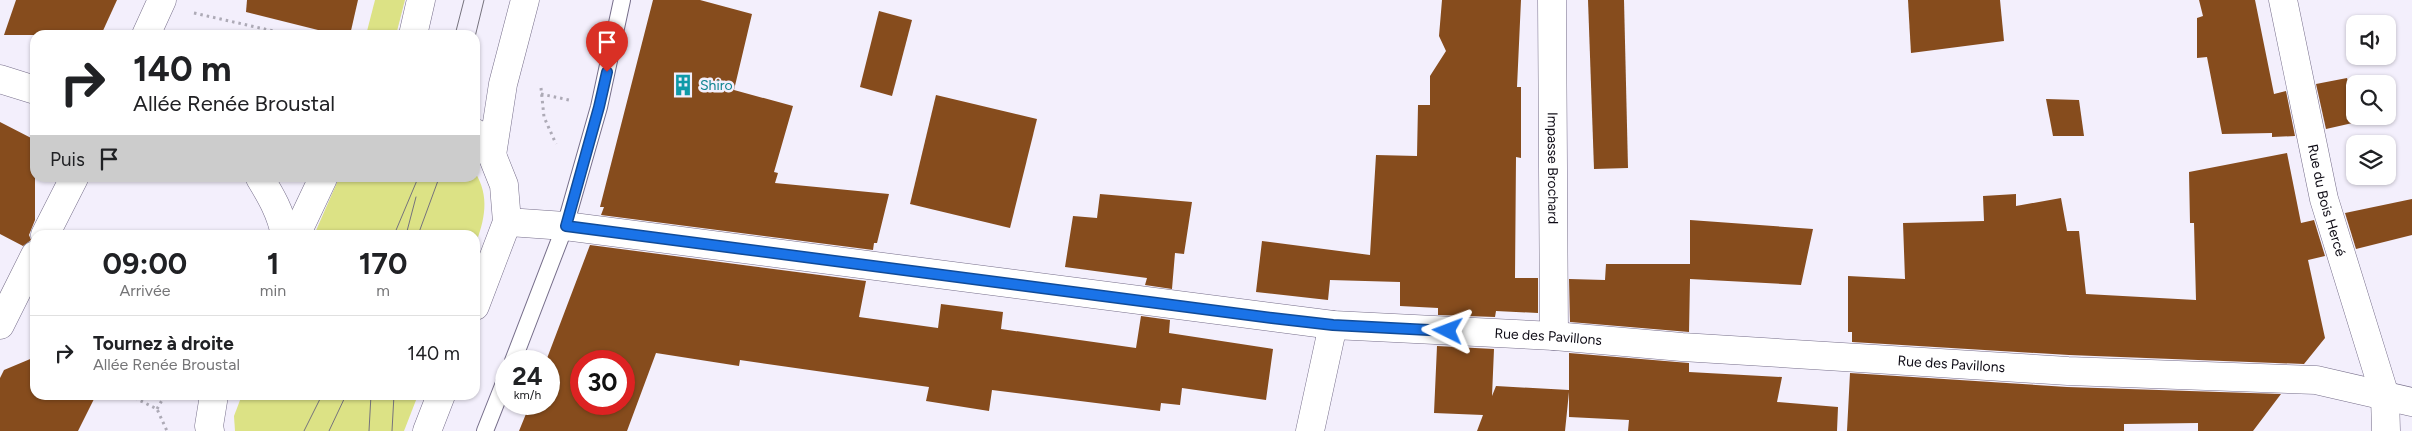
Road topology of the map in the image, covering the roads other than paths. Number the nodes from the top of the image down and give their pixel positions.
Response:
1 (421, 0) edge
2 (525, 0) edge
3 (622, 0) edge
4 (1552, 0) edge
5 (2283, 0) edge
6 (161, 2) edge
7 (148, 30) edge
8 (415, 30) edge
9 (0, 79) edge
10 (30, 88) edge
11 (480, 139) edge
12 (492, 155) junction
13 (72, 182) edge
14 (263, 182) edge
15 (321, 182) edge
16 (507, 222) junction
17 (566, 226) junction
18 (48, 230) edge
19 (283, 230) edge
20 (298, 230) edge
21 (30, 265) edge
22 (480, 293) edge
23 (0, 325) edge
24 (1333, 325) junction
25 (1554, 336) junction
26 (517, 350) edge
27 (2385, 396) junction
28 (213, 400) edge
29 (439, 400) edge
30 (2412, 402) edge
31 (495, 406) edge
32 (210, 431) edge
33 (428, 431) edge
34 (485, 431) edge
35 (1310, 431) edge
36 (2386, 431) edge

1 - 8 street
2 - 12 street
3 - 17 lane
4 - 25 street, Impasse Brochard
5 - 27 street, Rue du Bois Hercé
6 - 7 street
9 - 10 street
11 - 12 street
12 - 16 street
13 - 18 street
14 - 19 street
15 - 20 street
16 - 17 street, Rue des Pavillons
16 - 22 street
17 - 24 street, Rue des Pavillons
17 - 26 lane
21 - 23 street
24 - 25 street, Rue des Pavillons
24 - 35 street
25 - 27 street, Rue des Pavillons
27 - 30 street, Rue des Pavillons
27 - 36 street, Rue du Bois Hercé
28 - 32 street
29 - 33 street
31 - 34 lane

